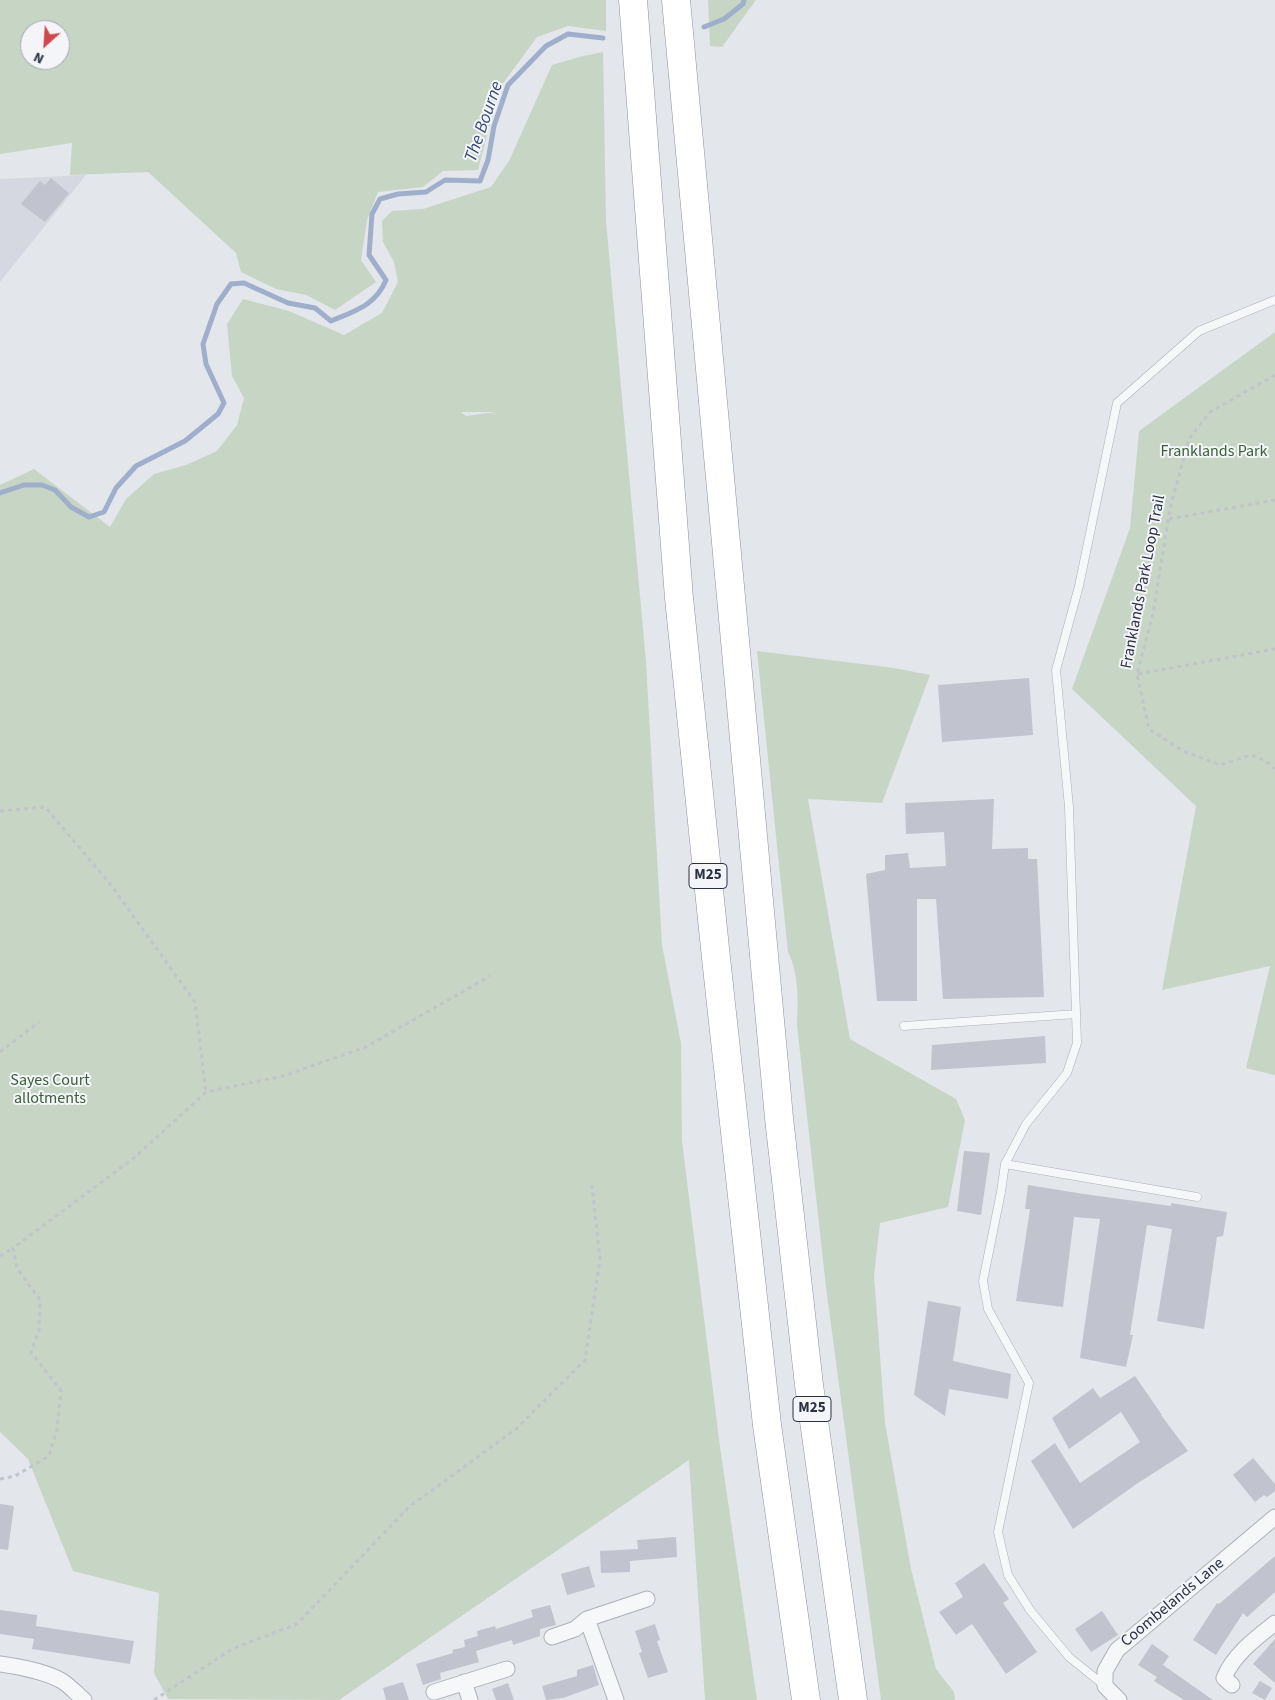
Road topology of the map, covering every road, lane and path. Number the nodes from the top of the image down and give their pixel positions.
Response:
1 (676, 3) edge
2 (633, 4) edge
3 (1275, 300) edge
4 (1275, 375) edge
5 (1275, 500) edge
6 (1169, 519) junction
7 (1275, 649) edge
8 (1138, 674) junction
9 (1275, 769) edge
10 (0, 811) edge
11 (490, 976) dead end
12 (1076, 1014) junction
13 (39, 1022) dead end
14 (904, 1026) dead end
15 (0, 1052) edge
16 (206, 1092) junction
17 (1005, 1164) junction
18 (592, 1185) dead end
19 (1197, 1197) dead end
20 (13, 1248) junction
21 (0, 1256) edge
22 (0, 1479) edge
23 (1275, 1516) edge
24 (647, 1599) dead end
25 (587, 1620) junction
26 (1275, 1623) edge
27 (552, 1637) dead end
28 (0, 1664) edge
29 (507, 1668) dead end
30 (464, 1682) junction
31 (1232, 1685) dead end
32 (1105, 1686) junction
33 (434, 1692) dead end
34 (84, 1700) edge
35 (154, 1700) edge
36 (470, 1700) edge
37 (616, 1700) edge
38 (806, 1700) edge
39 (853, 1700) edge
40 (1119, 1700) edge

1 - 39 highway, M25
2 - 38 highway, M25
3 - 12 lane
4 - 6 path, Franklands Park Loop Trail
5 - 6 path
6 - 8 path, Franklands Park Loop Trail
7 - 8 path
8 - 9 path, Franklands Park Loop Trail
10 - 16 path
11 - 16 path
12 - 14 lane
12 - 17 lane
13 - 15 path
16 - 20 path
17 - 19 lane
17 - 32 lane
18 - 35 path
20 - 21 path
20 - 22 path
23 - 32 street, Coombelands Lane
24 - 25 street
25 - 27 street
25 - 37 street
26 - 31 street
28 - 34 street
29 - 30 street
30 - 33 street
30 - 36 street
32 - 40 street

